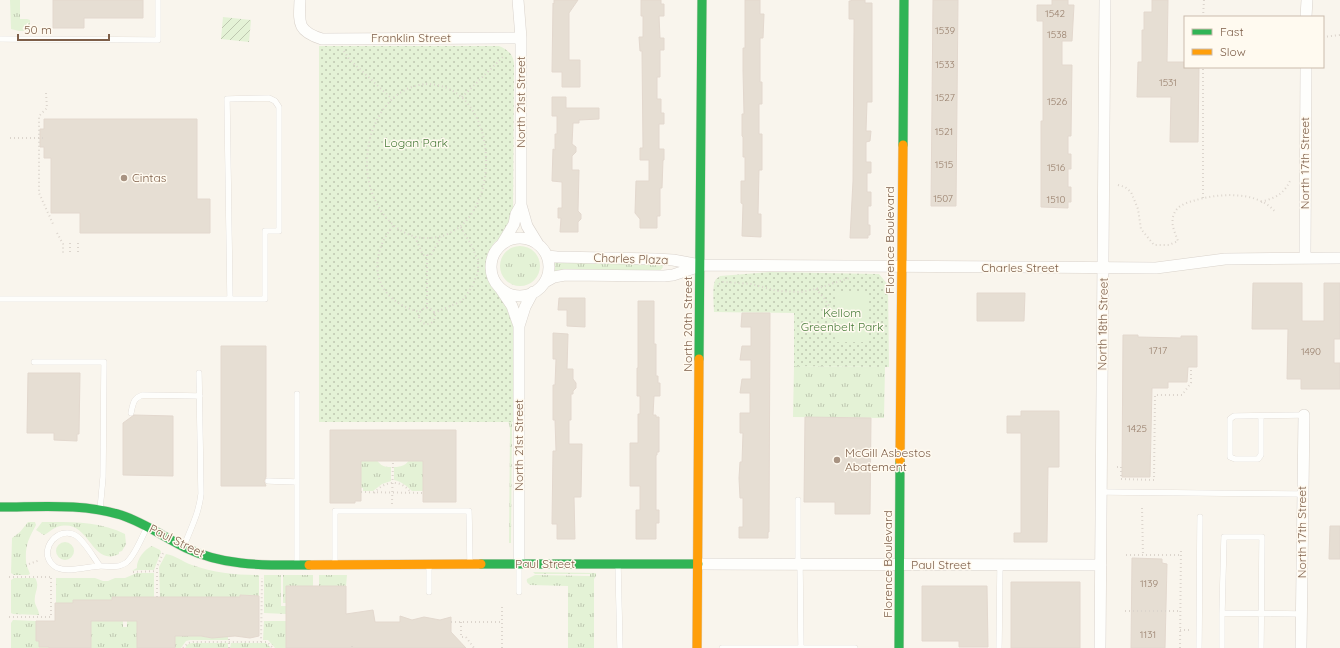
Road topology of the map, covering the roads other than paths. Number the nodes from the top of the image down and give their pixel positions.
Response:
1 (158, 0) edge
2 (300, 0) edge
3 (518, 0) edge
4 (702, 0) edge
5 (904, 0) edge
6 (1105, 0) edge
7 (1306, 0) edge
8 (1306, 16) edge
9 (521, 38) junction
10 (0, 39) edge
11 (1306, 68) edge
12 (520, 205) junction
13 (538, 244) junction
14 (501, 245) junction
15 (547, 256) junction
16 (1305, 258) junction
17 (1340, 258) edge
18 (700, 265) junction
19 (902, 267) junction
20 (1104, 267) junction
21 (545, 282) junction
22 (500, 288) junction
23 (533, 292) junction
24 (0, 299) edge
25 (230, 299) junction
26 (519, 326) junction
27 (34, 362) dead end
28 (199, 373) dead end
29 (297, 394) dead end
30 (200, 396) junction
31 (131, 413) dead end
32 (1304, 415) joint
33 (1261, 416) junction
34 (268, 481) dead end
35 (297, 482) junction
36 (1101, 492) junction
37 (1302, 494) junction
38 (798, 500) dead end
39 (0, 507) edge
40 (100, 510) junction
41 (1200, 516) dead end
42 (147, 526) junction
43 (184, 546) junction
44 (297, 564) junction
45 (335, 564) junction
46 (429, 564) junction
47 (470, 564) junction
48 (519, 564) junction
49 (618, 564) junction
50 (698, 564) junction
51 (799, 564) junction
52 (900, 565) junction
53 (1000, 565) junction
54 (1101, 565) junction
55 (100, 566) junction
56 (429, 592) dead end
57 (519, 592) dead end
58 (1222, 613) junction
59 (1262, 613) junction
60 (1302, 614) junction
61 (620, 648) edge
62 (697, 648) edge
63 (722, 648) edge
64 (801, 648) edge
65 (855, 648) edge
66 (899, 648) edge
67 (999, 648) edge
68 (1100, 648) edge
69 (1199, 648) edge
70 (1222, 648) edge
71 (1261, 648) edge
72 (1301, 648) edge

1 - 10 lane
2 - 9 street, Franklin Street
3 - 9 street, North 21st Street
4 - 18 street, North 20th Street
5 - 19 street, Florence Boulevard
6 - 20 street, North 18th Street
7 - 8 street
9 - 12 street, North 21st Street
11 - 16 street, North 17th Street
12 - 13 street
12 - 14 street
13 - 14 street
13 - 15 street
14 - 22 street
15 - 18 street, Charles Plaza
15 - 21 street
16 - 17 street, Charles Street
16 - 20 street, Charles Street
18 - 19 street, Charles Street
18 - 21 street, Charles Plaza
18 - 50 street, North 20th Street
19 - 20 street, Charles Street
19 - 52 street, Florence Boulevard
20 - 36 street, North 18th Street
21 - 23 street
22 - 23 street
22 - 26 street
23 - 26 street
24 - 25 lane
25 - 25 lane
26 - 48 street, North 21st Street
27 - 40 lane
28 - 30 lane
29 - 35 lane
30 - 31 lane
30 - 43 lane
32 - 33 lane
32 - 37 street, North 17th Street
33 - 33 lane
34 - 35 lane
35 - 44 lane
36 - 37 lane
36 - 54 street, North 18th Street
37 - 60 street, North 17th Street
38 - 51 lane
39 - 40 street, Paul Street
40 - 42 street, Paul Street
41 - 69 lane
42 - 43 street, Paul Street
42 - 55 lane
43 - 44 street, Paul Street
44 - 45 street, Paul Street
45 - 46 street, Paul Street
45 - 47 lane
46 - 47 street, Paul Street
46 - 56 lane
47 - 48 street, Paul Street
48 - 49 street, Paul Street
48 - 57 lane
49 - 50 street, Paul Street
49 - 61 lane
50 - 51 street, Paul Street
50 - 62 street, North 20th Street
51 - 52 street, Paul Street
51 - 64 lane
52 - 53 street, Paul Street
52 - 66 street, Florence Boulevard
53 - 54 street, Paul Street
53 - 67 lane
54 - 68 street, North 18th Street
55 - 55 lane
58 - 59 lane
58 - 59 lane
58 - 70 lane
59 - 60 lane
59 - 71 lane
60 - 72 street, North 17th Street
63 - 64 lane
64 - 65 lane

